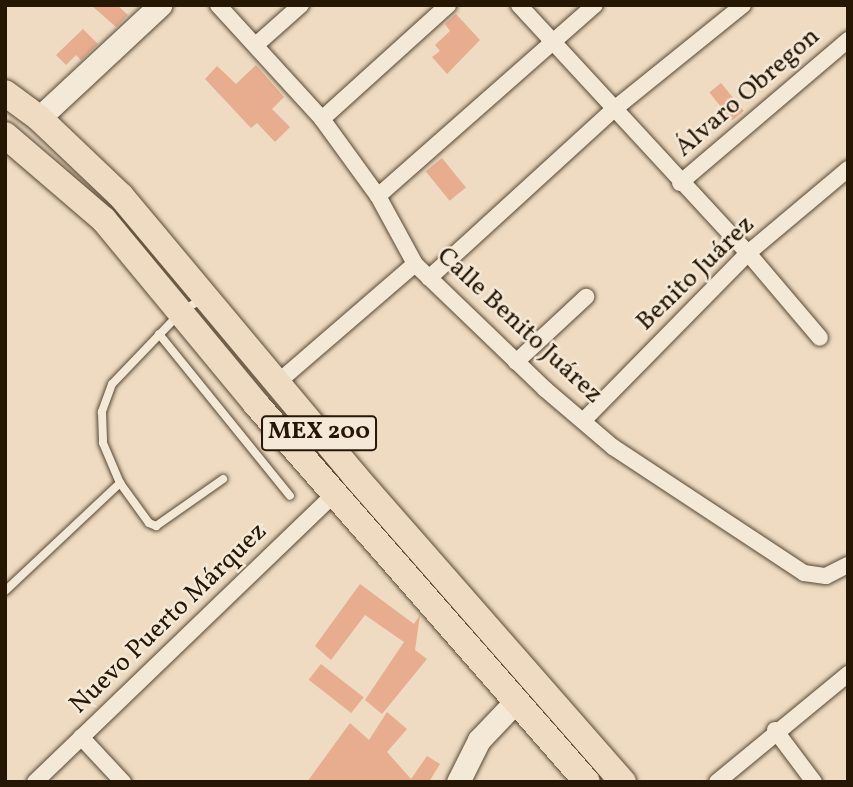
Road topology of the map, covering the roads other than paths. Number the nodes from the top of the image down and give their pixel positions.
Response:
1 (160, 5) edge
2 (218, 5) edge
3 (301, 5) edge
4 (448, 5) edge
5 (519, 5) edge
6 (595, 5) edge
7 (743, 5) edge
8 (848, 40) edge
9 (555, 41) junction
10 (257, 44) junction
11 (5, 93) edge
12 (613, 110) junction
13 (38, 118) junction
14 (322, 119) junction
15 (10, 146) edge
16 (848, 169) edge
17 (680, 183) junction
18 (378, 196) junction
19 (748, 253) junction
20 (415, 264) junction
21 (429, 278) junction
22 (586, 297) dead end
23 (193, 304) junction
24 (159, 334) junction
25 (820, 338) dead end
26 (516, 362) junction
27 (277, 383) junction
28 (584, 420) junction
29 (223, 479) dead end
30 (120, 483) junction
31 (337, 491) junction
32 (290, 496) dead end
33 (848, 565) edge
34 (5, 591) edge
35 (842, 679) edge
36 (848, 696) edge
37 (516, 701) junction
38 (775, 730) junction
39 (81, 737) junction
40 (34, 782) edge
41 (122, 782) edge
42 (458, 782) edge
43 (587, 782) edge
44 (623, 782) edge
45 (717, 782) edge
46 (814, 782) edge

1 - 13 street
2 - 10 street, Calle Benito Juárez
3 - 10 street
4 - 14 street
5 - 9 street
6 - 9 street
7 - 12 street
8 - 17 street, Álvaro Obregon
9 - 12 street
9 - 18 street
10 - 14 street, Calle Benito Juárez
11 - 13 main road, MEX 200
12 - 17 street
12 - 21 street
13 - 23 main road, MEX 200
14 - 18 street, Calle Benito Juárez
15 - 23 main road, MEX 200
16 - 19 street, Benito Juárez
17 - 19 street
18 - 20 street, Calle Benito Juárez
19 - 25 street
19 - 28 street, Benito Juárez
20 - 21 street, Calle Benito Juárez
20 - 27 street
21 - 26 street, Calle Benito Juárez
22 - 26 street
23 - 24 lane
23 - 27 main road, MEX 200
23 - 31 main road, MEX 200
24 - 30 lane
24 - 32 lane
26 - 28 street, Calle Benito Juárez
27 - 44 main road, MEX 200
28 - 33 street, Calle Benito Juárez
29 - 30 lane
30 - 34 lane
31 - 37 main road, MEX 200
31 - 39 street, Nuevo Puerto Márquez
35 - 36 street
35 - 38 street
37 - 42 street
37 - 43 main road, MEX 200
38 - 45 street
38 - 46 street
39 - 40 street, Nuevo Puerto Márquez
39 - 41 street

